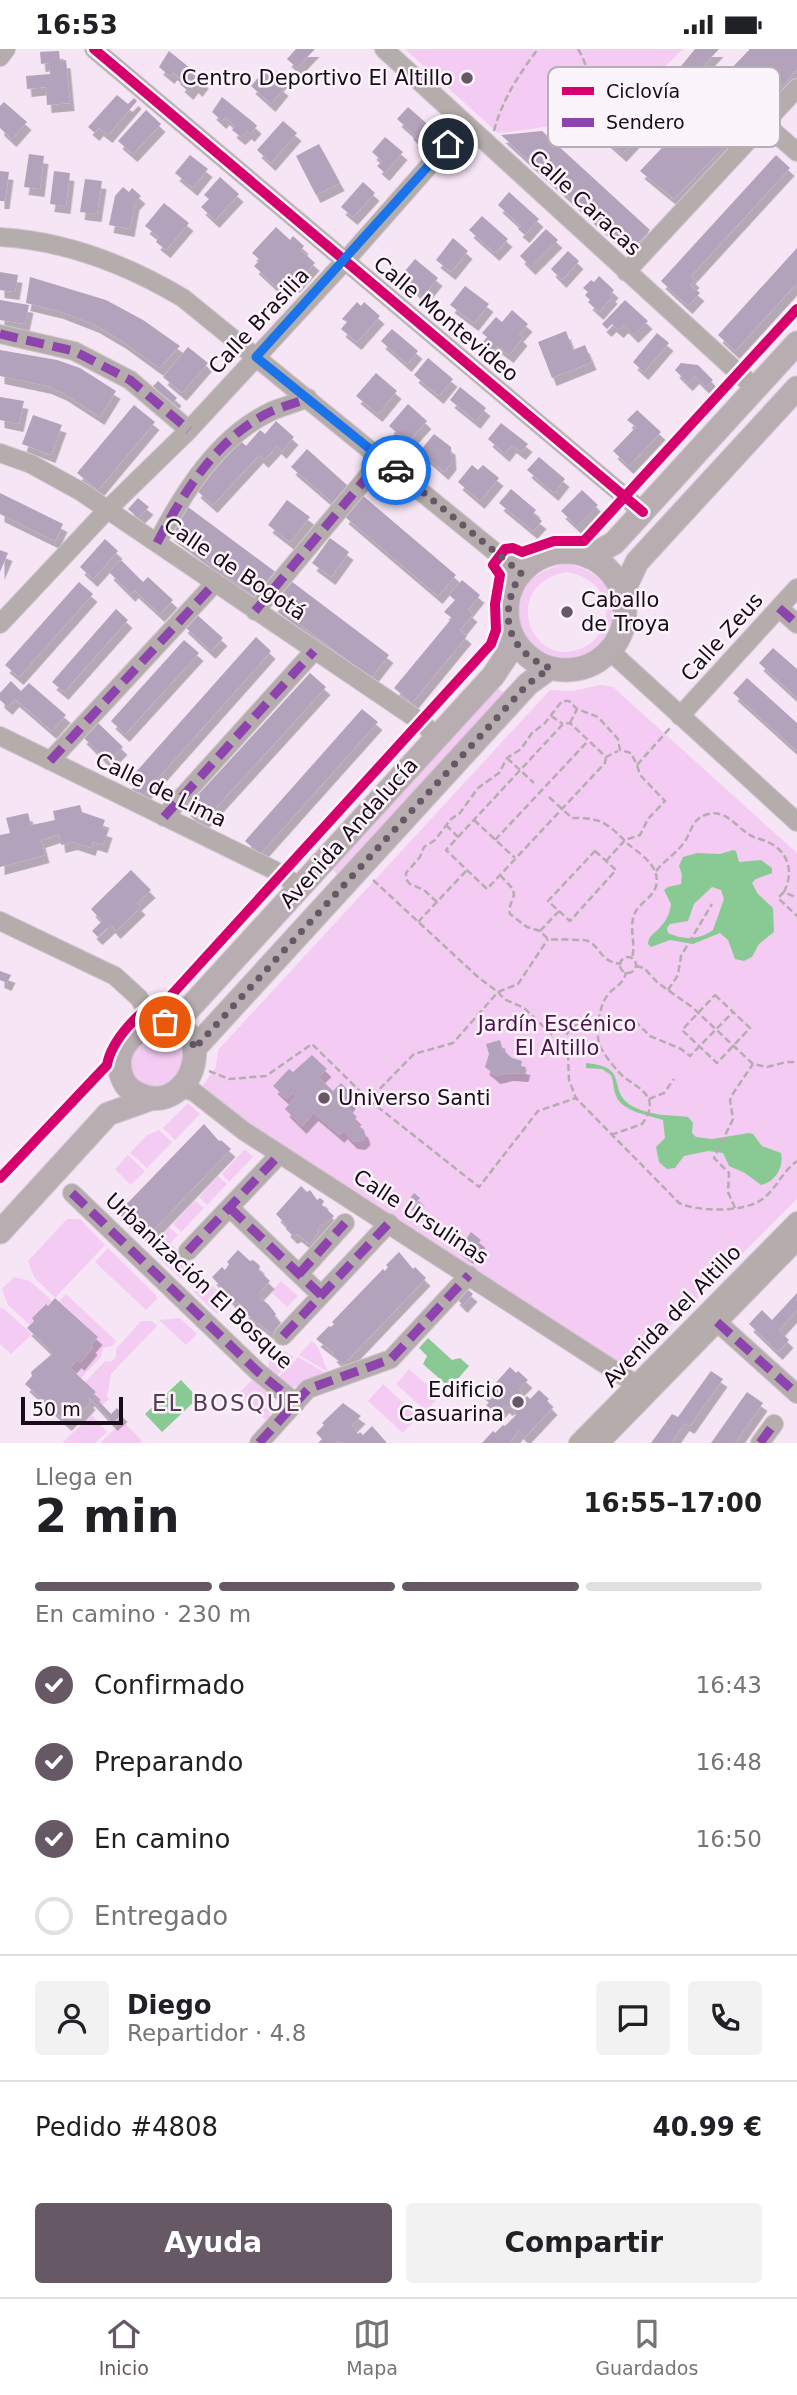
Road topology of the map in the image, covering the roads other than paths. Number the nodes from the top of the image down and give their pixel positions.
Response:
1 (6, 49) edge
2 (94, 49) edge
3 (384, 49) edge
4 (0, 57) edge
5 (797, 88) edge
6 (780, 107) edge
7 (465, 125) junction
8 (780, 137) edge
9 (743, 147) edge
10 (797, 152) edge
11 (0, 237) edge
12 (345, 260) junction
13 (626, 272) junction
14 (0, 334) edge
15 (797, 343) edge
16 (256, 357) junction
17 (797, 388) edge
18 (756, 389) junction
19 (308, 398) junction
20 (189, 430) junction
21 (0, 453) edge
22 (382, 459) junction
23 (108, 509) junction
24 (643, 512) junction
25 (157, 543) junction
26 (589, 557) junction
27 (521, 573) junction
28 (215, 583) junction
29 (797, 588) edge
30 (622, 593) junction
31 (779, 608) junction
32 (255, 611) junction
33 (0, 624) edge
34 (797, 624) edge
35 (512, 635) junction
36 (314, 651) junction
37 (610, 651) junction
38 (550, 668) junction
39 (680, 716) junction
40 (0, 736) edge
41 (437, 737) junction
42 (50, 761) junction
43 (164, 817) junction
44 (797, 822) edge
45 (299, 888) junction
46 (0, 921) edge
47 (163, 1023) junction
48 (194, 1049) junction
49 (119, 1070) junction
50 (181, 1088) junction
51 (153, 1098) junction
52 (108, 1114) junction
53 (280, 1154) junction
54 (72, 1193) dead end
55 (230, 1207) junction
56 (797, 1221) edge
57 (345, 1223) dead end
58 (388, 1223) junction
59 (0, 1232) edge
60 (797, 1241) edge
61 (188, 1251) dead end
62 (299, 1274) junction
63 (469, 1275) junction
64 (321, 1295) junction
65 (717, 1322) junction
66 (283, 1336) dead end
67 (637, 1385) junction
68 (797, 1394) edge
69 (296, 1403) junction
70 (774, 1424) dead end
71 (259, 1443) edge
72 (578, 1443) edge
73 (600, 1443) edge
74 (760, 1443) edge

1 - 4 street
2 - 12 street, Calle Montevideo
3 - 7 street, Calle Caracas
5 - 6 street
7 - 12 street, Calle Brasilia
7 - 13 street, Calle Caracas
8 - 10 street
9 - 13 street
11 - 16 street
12 - 16 street, Calle Brasilia
12 - 24 street, Calle Montevideo
13 - 18 street, Calle Caracas
14 - 20 street
15 - 18 main road
16 - 19 street
16 - 20 street, Calle Brasilia
17 - 30 main road
18 - 24 main road
19 - 22 street
19 - 25 street
20 - 23 street, Calle Brasilia
21 - 23 street, Calle de Bogotá
22 - 27 street
22 - 32 street
23 - 25 street, Calle de Bogotá
23 - 33 street, Calle Brasilia
24 - 26 main road
25 - 28 street, Calle de Bogotá
26 - 27 main road
26 - 30 main road
27 - 35 main road
28 - 32 street, Calle de Bogotá
28 - 42 street
29 - 31 street, Calle Zeus
30 - 37 main road
31 - 34 street
31 - 39 street, Calle Zeus
32 - 36 street, Calle de Bogotá
35 - 38 main road
35 - 41 main road, Avenida Andalucía
36 - 41 street, Calle de Bogotá
36 - 43 street
37 - 38 main road
37 - 39 street
38 - 48 main road, Avenida Andalucía
39 - 44 street
40 - 42 street, Calle de Lima
41 - 45 main road, Avenida Andalucía
42 - 43 street, Calle de Lima
43 - 45 street, Calle de Lima
45 - 47 main road, Avenida Andalucía
46 - 47 street
47 - 48 main road
47 - 49 main road
48 - 50 main road
49 - 51 main road
49 - 52 main road
50 - 51 main road
50 - 53 street, Calle Ursulinas
51 - 52 main road
52 - 59 main road
53 - 55 street, Urbanización El Bosque
53 - 58 street, Calle Ursulinas
54 - 69 street, Urbanización El Bosque
55 - 61 street, Urbanización El Bosque
55 - 62 street
56 - 67 street, Avenida del Altillo
57 - 62 street
58 - 63 street, Calle Ursulinas
58 - 64 street, Urbanización El Bosque
60 - 65 street, Avenida del Altillo
62 - 64 street
63 - 67 street, Calle Ursulinas
63 - 69 street, Urbanización El Bosque
64 - 66 street, Urbanización El Bosque
65 - 68 street
65 - 73 street, Avenida del Altillo
67 - 72 street, Avenida del Altillo
69 - 71 street, Urbanización El Bosque
70 - 74 street

